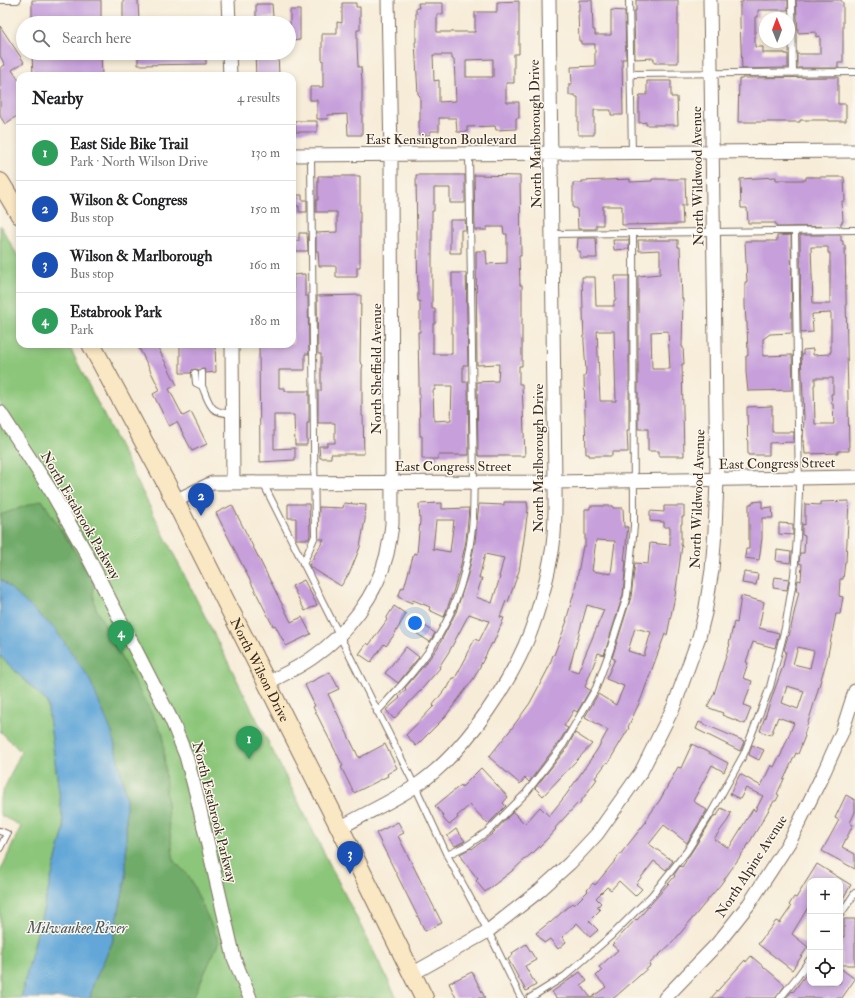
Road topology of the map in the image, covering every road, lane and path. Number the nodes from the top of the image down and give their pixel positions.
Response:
1 (0, 0) edge
2 (17, 0) edge
3 (228, 0) edge
4 (388, 0) edge
5 (549, 0) edge
6 (629, 0) edge
7 (710, 0) edge
8 (792, 0) edge
9 (229, 16) edge
10 (229, 60) edge
11 (230, 72) edge
12 (855, 72) edge
13 (711, 73) junction
14 (793, 73) junction
15 (631, 74) junction
16 (855, 151) edge
17 (712, 152) junction
18 (632, 153) junction
19 (551, 154) junction
20 (296, 155) edge
21 (391, 155) junction
22 (469, 155) junction
23 (311, 156) junction
24 (0, 182) edge
25 (16, 202) edge
26 (855, 230) edge
27 (795, 231) junction
28 (714, 232) junction
29 (633, 233) junction
30 (552, 234) junction
31 (93, 348) edge
32 (232, 348) edge
33 (195, 373) dead end
34 (202, 373) dead end
35 (202, 386) junction
36 (0, 412) edge
37 (233, 414) junction
38 (855, 477) edge
39 (798, 478) junction
40 (717, 480) junction
41 (635, 481) junction
42 (233, 482) junction
43 (262, 482) junction
44 (315, 482) junction
45 (393, 482) junction
46 (474, 482) junction
47 (556, 482) junction
48 (175, 501) junction
49 (303, 564) junction
50 (339, 636) junction
51 (267, 683) junction
52 (855, 691) edge
53 (377, 712) junction
54 (850, 722) edge
55 (415, 786) junction
56 (340, 828) junction
57 (0, 831) edge
58 (0, 848) edge
59 (447, 855) junction
60 (855, 893) edge
61 (841, 914) edge
62 (488, 931) junction
63 (807, 963) edge
64 (412, 974) junction
65 (250, 998) edge
66 (424, 998) edge
67 (521, 998) edge
68 (530, 998) edge
69 (665, 998) edge
70 (780, 998) edge

1 - 2 lane
3 - 9 street
4 - 21 street, North Sheffield Avenue
5 - 19 street, North Marlborough Drive
6 - 15 lane
7 - 13 street, North Wildwood Avenue
8 - 14 lane
10 - 11 street
12 - 14 lane
13 - 14 lane
13 - 15 lane
13 - 17 street, North Wildwood Avenue
15 - 18 lane
16 - 17 street, East Kensington Boulevard
17 - 18 street, East Kensington Boulevard
17 - 28 street, North Wildwood Avenue
18 - 19 street, East Kensington Boulevard
19 - 22 street, East Kensington Boulevard
19 - 30 street, North Marlborough Drive
20 - 23 street, East Kensington Boulevard
21 - 22 street, East Kensington Boulevard
21 - 23 street, East Kensington Boulevard
21 - 45 street, North Sheffield Avenue
22 - 46 lane
23 - 44 lane
24 - 25 street
26 - 27 lane
27 - 28 lane
27 - 39 lane
28 - 29 lane
28 - 40 street, North Wildwood Avenue
29 - 30 lane
29 - 41 lane
30 - 47 street, North Marlborough Drive
31 - 48 street, North Wilson Drive
32 - 37 street
33 - 35 lane
34 - 35 lane
35 - 37 lane
36 - 65 street, North Estabrook Parkway
37 - 42 street
38 - 39 street, East Congress Street
39 - 40 street, East Congress Street
39 - 68 lane
40 - 41 street, East Congress Street
40 - 62 street, North Wildwood Avenue
41 - 47 street, East Congress Street
41 - 59 lane
42 - 43 street, East Congress Street
42 - 48 street, East Congress Street
43 - 44 street, East Congress Street
43 - 49 lane
44 - 45 street, East Congress Street
44 - 49 lane
45 - 46 street, East Congress Street
45 - 50 street, North Sheffield Avenue
46 - 47 street, East Congress Street
46 - 53 lane
47 - 55 street, North Marlborough Drive
48 - 51 street, North Wilson Drive
49 - 50 lane
50 - 51 street, North Sheffield Avenue
50 - 53 lane
51 - 56 street, North Wilson Drive
52 - 54 street, North Alpine Avenue
53 - 55 lane
54 - 69 street, North Alpine Avenue
55 - 56 street, North Marlborough Drive
55 - 59 lane
56 - 64 street, North Wilson Drive
57 - 58 lane
59 - 62 lane
60 - 61 lane
62 - 64 street, North Wildwood Avenue
62 - 67 lane
63 - 70 lane
64 - 66 street, North Wilson Drive

